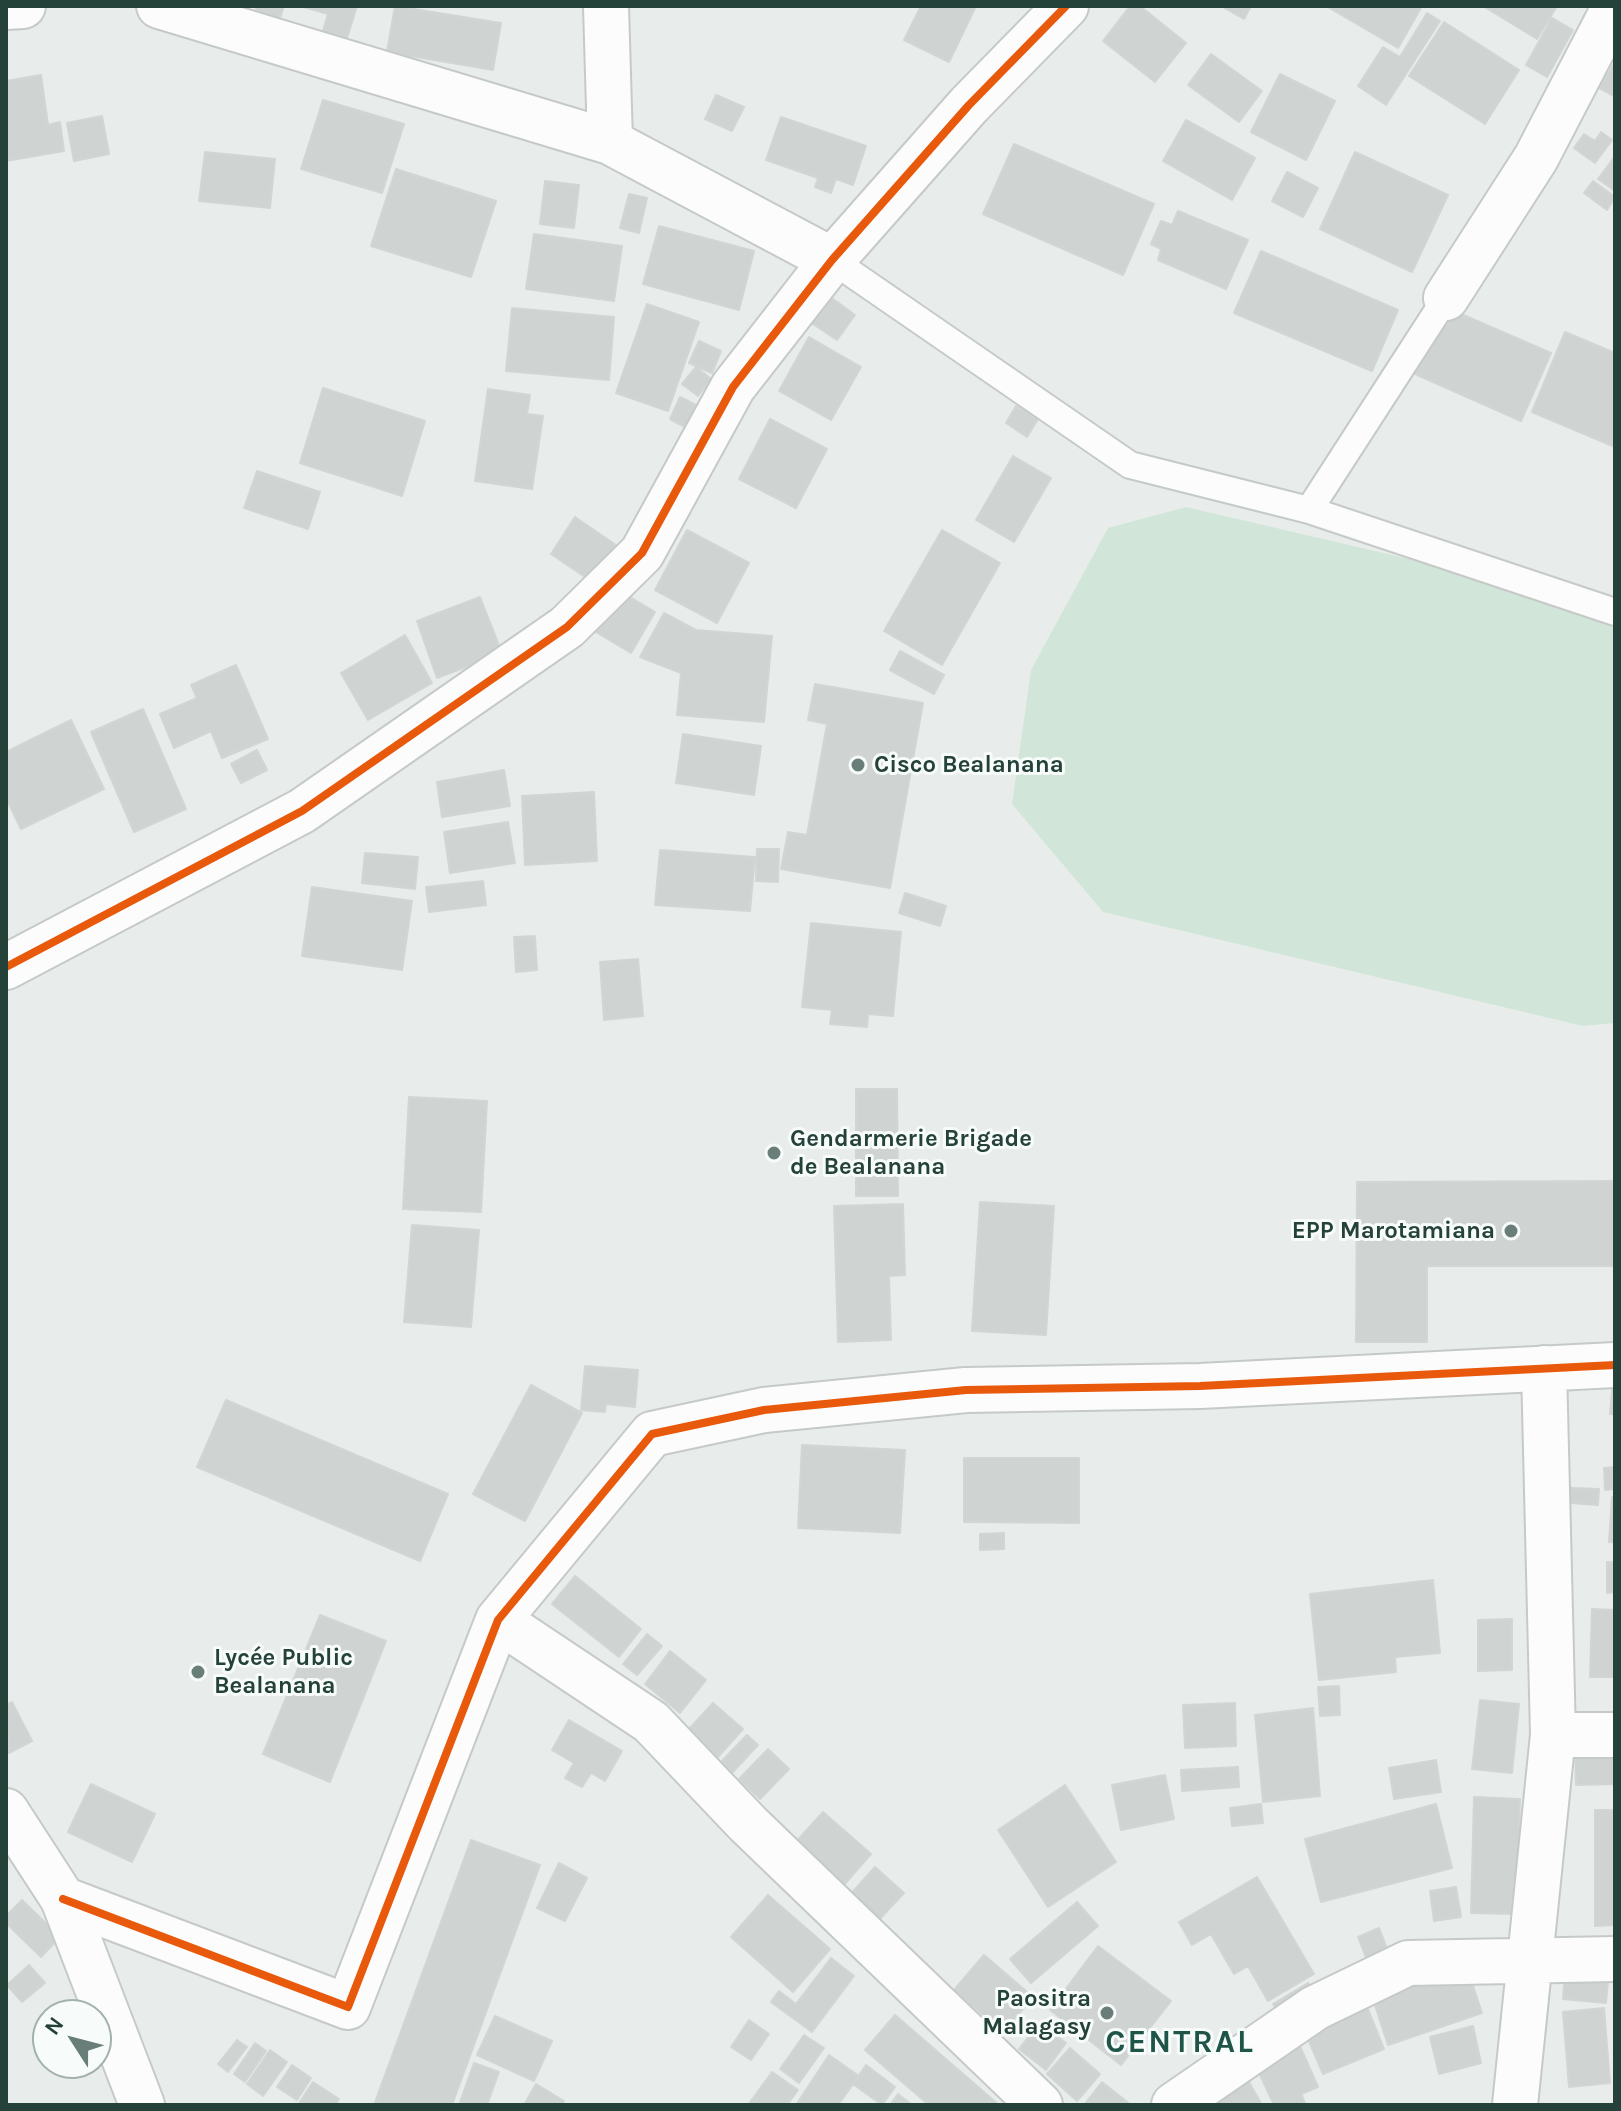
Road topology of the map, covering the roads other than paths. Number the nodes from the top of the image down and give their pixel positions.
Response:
1 (23, 6) edge
2 (159, 6) edge
3 (606, 6) edge
4 (1066, 6) edge
5 (1615, 6) edge
6 (6, 7) edge
7 (610, 142) junction
8 (832, 260) junction
9 (1446, 298) joint
10 (1309, 510) junction
11 (1615, 612) edge
12 (6, 967) edge
13 (1615, 1365) edge
14 (1544, 1368) junction
15 (498, 1620) junction
16 (1553, 1735) junction
17 (1615, 1735) edge
18 (6, 1811) edge
19 (63, 1899) junction
20 (1615, 1959) edge
21 (1530, 1960) junction
22 (142, 2105) edge
23 (1040, 2105) edge
24 (1174, 2105) edge
25 (1515, 2105) edge

1 - 6 street
2 - 7 street
3 - 7 street
4 - 8 street
5 - 9 street
7 - 8 street
8 - 10 lane
8 - 12 street
9 - 10 lane
10 - 11 lane
13 - 14 street
14 - 15 street
14 - 16 street
15 - 19 street
15 - 23 street
16 - 17 street
16 - 21 street
18 - 19 street
19 - 22 street
20 - 21 street
21 - 24 street
21 - 25 street

